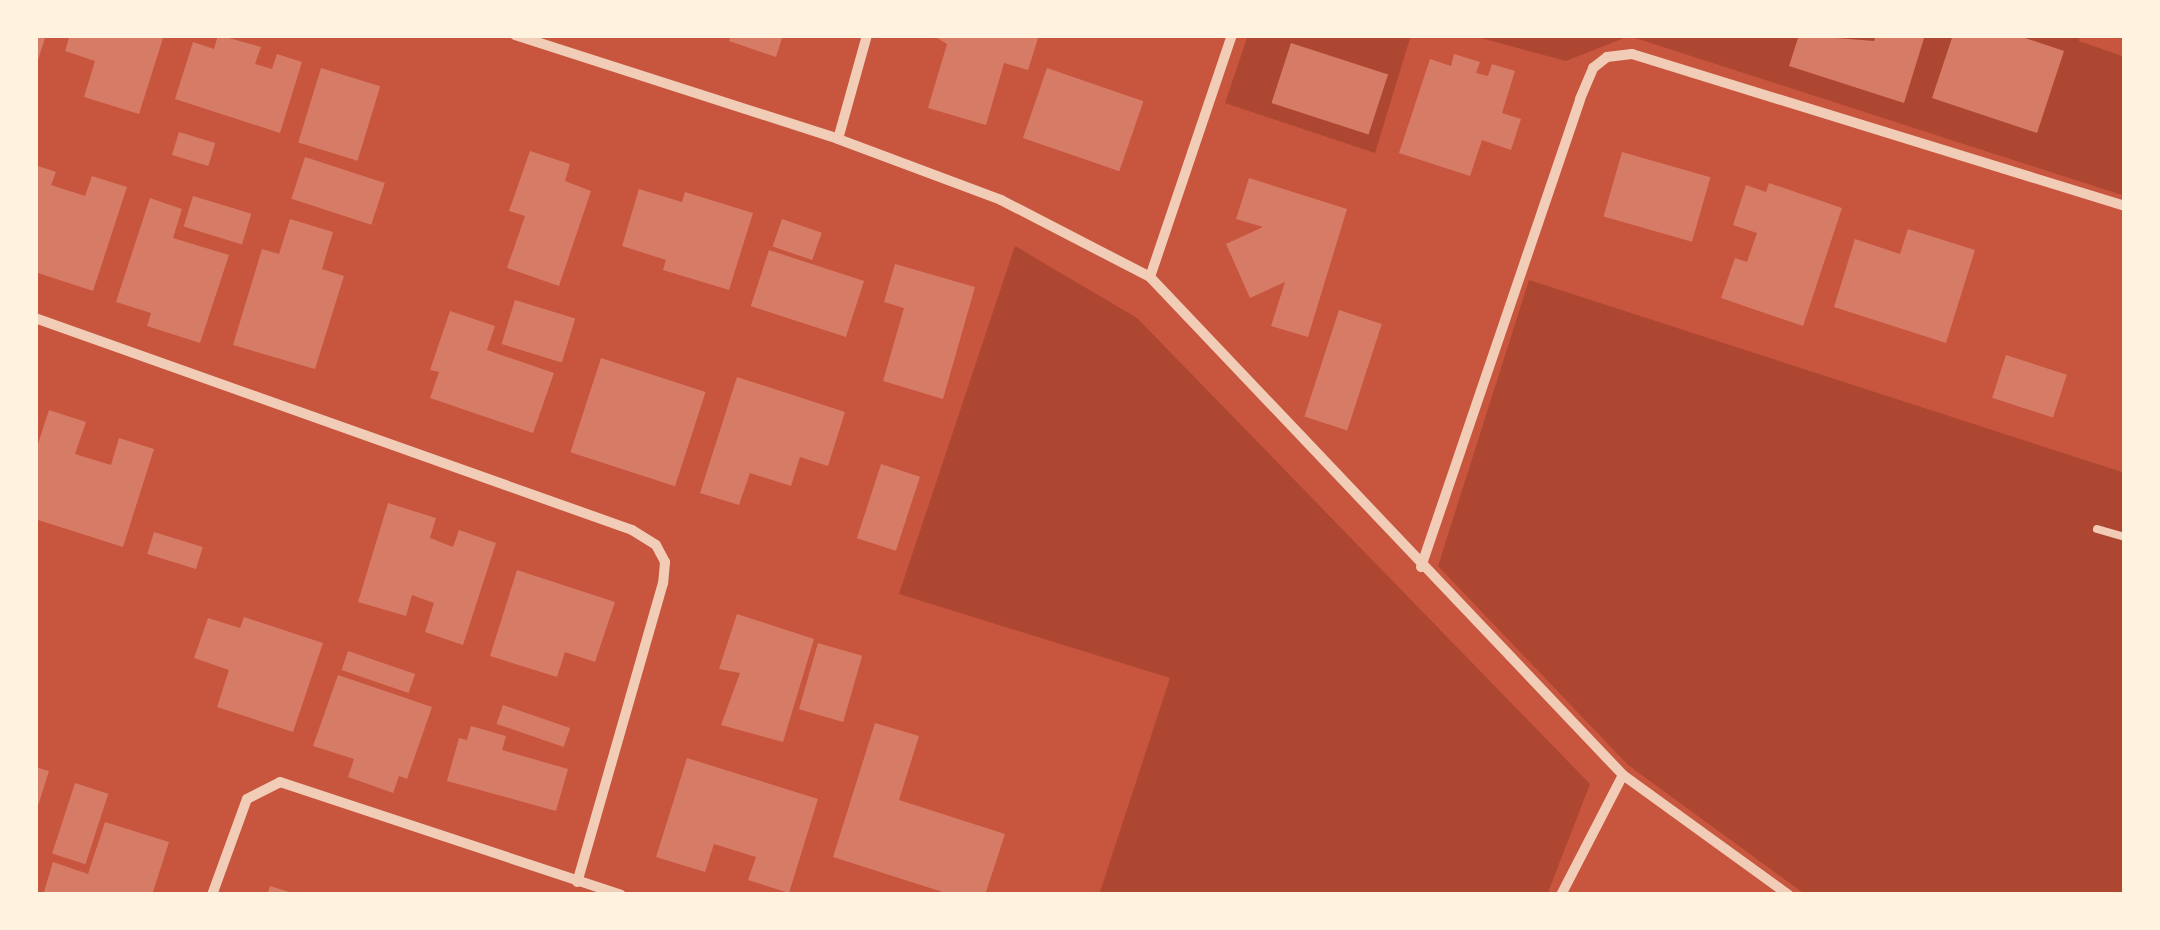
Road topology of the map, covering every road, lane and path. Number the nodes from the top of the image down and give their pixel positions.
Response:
1 (515, 35) edge
2 (867, 35) edge
3 (1232, 35) edge
4 (838, 140) junction
5 (2125, 206) edge
6 (1150, 277) junction
7 (35, 318) edge
8 (2097, 529) dead end
9 (2125, 537) edge
10 (1421, 567) junction
11 (1623, 775) junction
12 (577, 882) junction
13 (212, 895) edge
14 (621, 895) edge
15 (1561, 895) edge
16 (1789, 895) edge

1 - 4 street
2 - 4 street
3 - 6 street
4 - 6 street
5 - 10 street
6 - 10 street
7 - 12 street
8 - 9 lane
10 - 11 street
11 - 15 street
11 - 16 street
12 - 13 street
12 - 14 street

